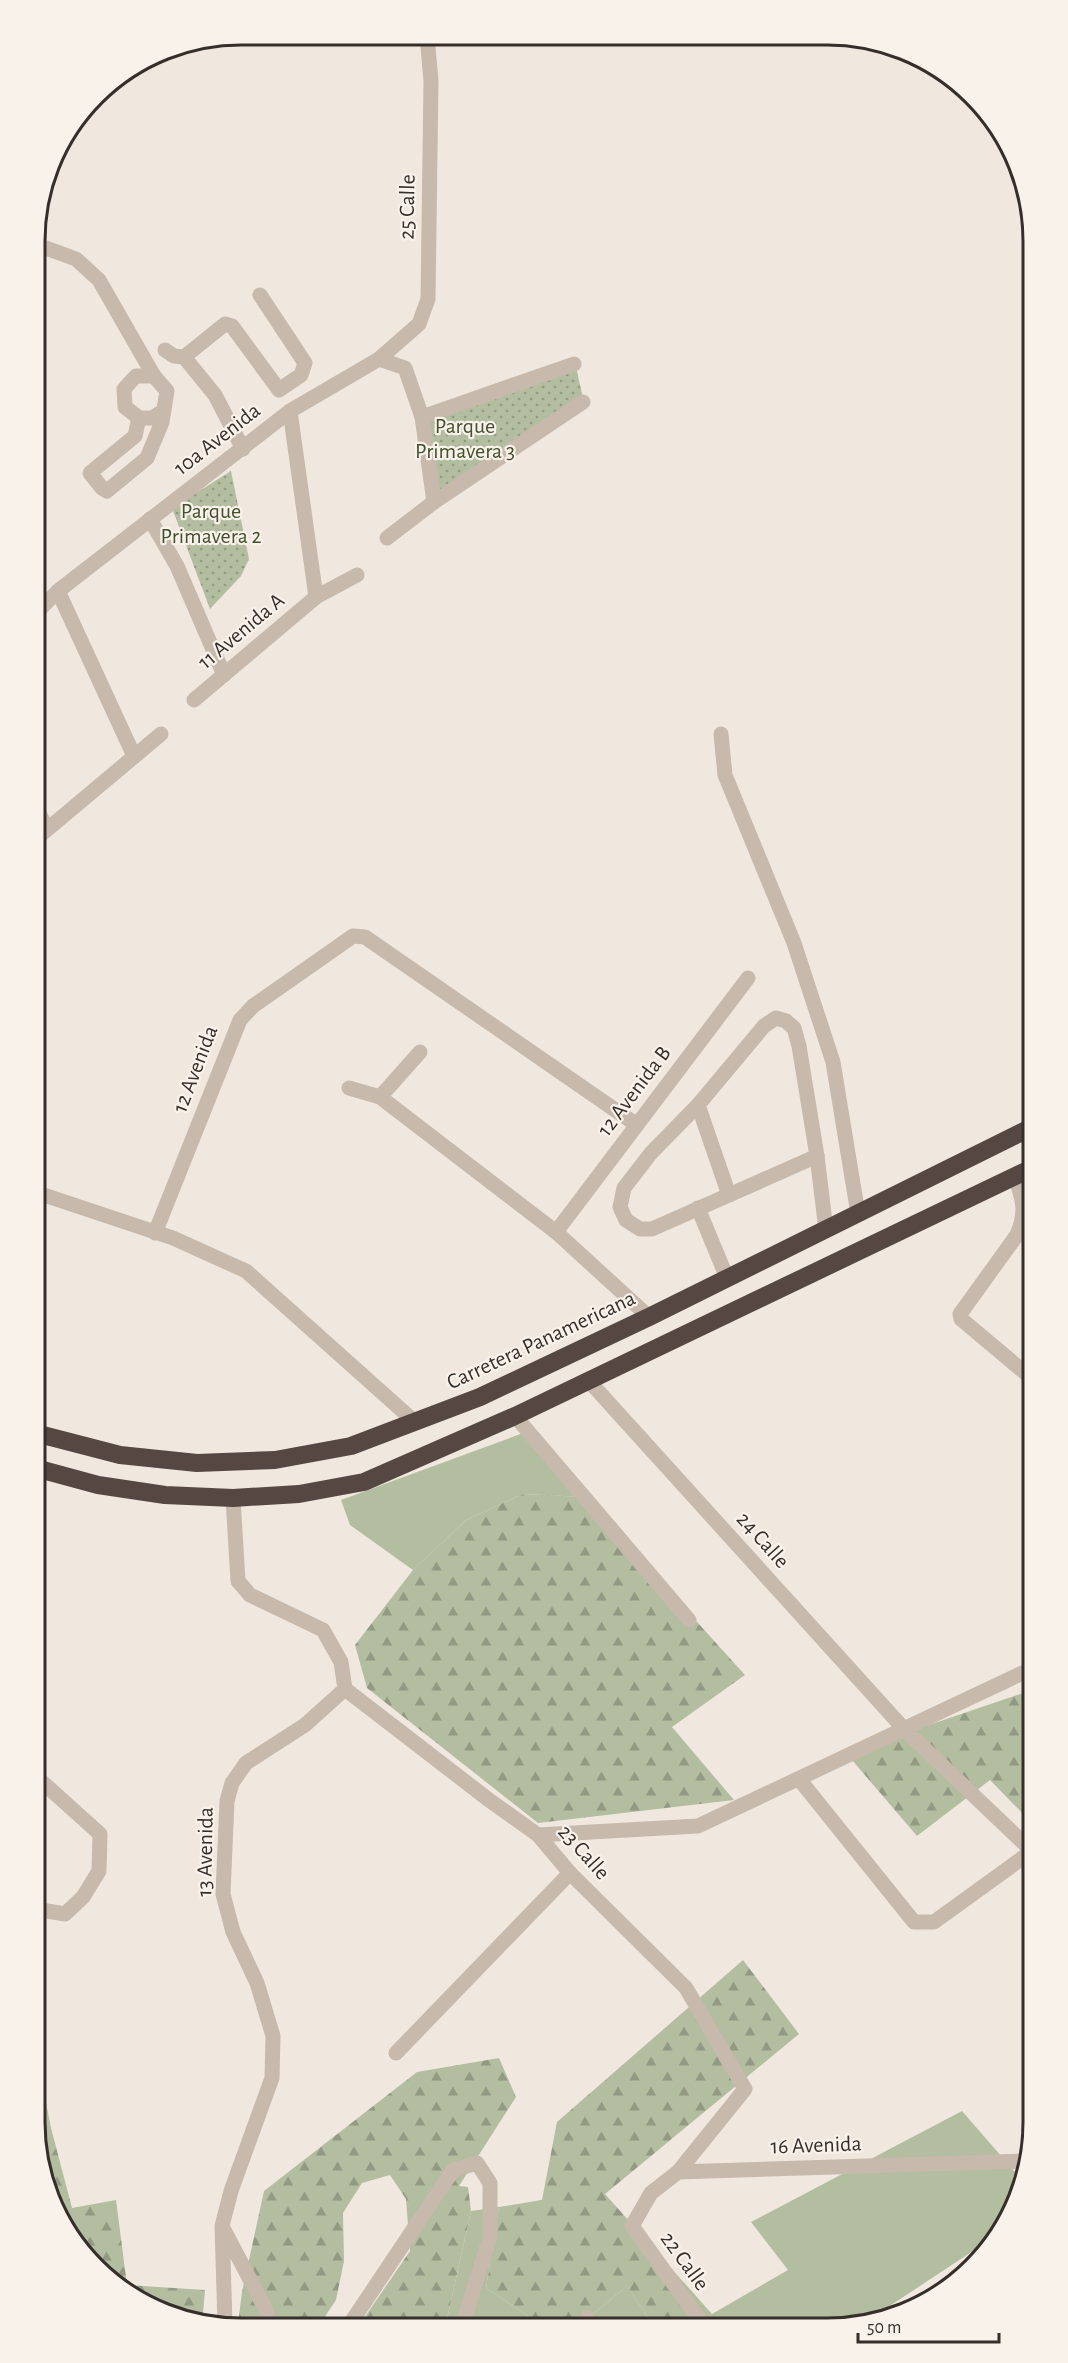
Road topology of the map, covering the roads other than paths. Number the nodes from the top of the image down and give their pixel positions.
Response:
1 (428, 45) edge
2 (45, 248) edge
3 (260, 295) dead end
4 (165, 350) dead end
5 (184, 357) junction
6 (379, 359) junction
7 (574, 364) dead end
8 (154, 376) junction
9 (583, 402) dead end
10 (163, 411) junction
11 (290, 411) junction
12 (422, 417) junction
13 (139, 418) junction
14 (243, 449) junction
15 (434, 502) junction
16 (150, 519) junction
17 (387, 538) dead end
18 (357, 575) dead end
19 (58, 591) junction
20 (316, 597) junction
21 (45, 604) edge
22 (224, 675) junction
23 (194, 700) dead end
24 (161, 734) dead end
25 (721, 734) dead end
26 (134, 756) junction
27 (45, 830) edge
28 (748, 978) dead end
29 (420, 1052) dead end
30 (349, 1088) dead end
31 (381, 1097) junction
32 (699, 1105) junction
33 (637, 1125) junction
34 (1023, 1132) edge
35 (818, 1156) junction
36 (1022, 1173) edge
37 (1023, 1191) edge
38 (45, 1195) edge
39 (729, 1195) junction
40 (698, 1208) junction
41 (858, 1214) junction
42 (1023, 1220) edge
43 (826, 1230) junction
44 (556, 1232) junction
45 (155, 1233) junction
46 (727, 1278) junction
47 (649, 1317) junction
48 (1023, 1371) edge
49 (589, 1381) junction
50 (515, 1416) junction
51 (415, 1422) junction
52 (45, 1436) edge
53 (45, 1471) edge
54 (233, 1498) junction
55 (689, 1620) dead end
56 (1023, 1673) edge
57 (345, 1689) junction
58 (905, 1730) junction
59 (799, 1779) junction
60 (45, 1784) edge
61 (538, 1835) junction
62 (1023, 1842) edge
63 (1023, 1858) edge
64 (570, 1873) junction
65 (45, 1911) edge
66 (396, 2053) dead end
67 (1019, 2161) edge
68 (678, 2172) junction
69 (222, 2226) junction
70 (225, 2317) edge
71 (268, 2318) edge
72 (354, 2318) edge
73 (465, 2318) edge
74 (698, 2318) edge

1 - 6 street, 25 Calle
2 - 8 street
3 - 5 street
4 - 5 street
5 - 14 street
6 - 11 street, 10a Avenida
6 - 12 street
7 - 12 street
8 - 10 street
8 - 13 street
9 - 15 street
10 - 13 street
10 - 13 street
11 - 14 street, 10a Avenida
11 - 20 street
12 - 15 street
14 - 16 street, 10a Avenida
15 - 17 street
16 - 19 street, 10a Avenida
16 - 22 street
18 - 20 street, 11 Avenida A
19 - 21 street, 10a Avenida
19 - 26 street
20 - 22 street, 11 Avenida A
22 - 23 street, 11 Avenida A
24 - 26 street
25 - 41 street
26 - 27 street
28 - 33 street, 12 Avenida B
29 - 31 street
30 - 31 street
31 - 44 street
32 - 35 street
32 - 39 street
32 - 40 street
33 - 44 street, 12 Avenida B
33 - 45 street, 12 Avenida
34 - 41 highway, Carretera Panamericana
35 - 39 street
35 - 43 street
36 - 37 street
36 - 49 highway
38 - 45 street
39 - 40 street
40 - 46 street
41 - 43 highway, Carretera Panamericana
42 - 48 street
43 - 46 highway, Carretera Panamericana
44 - 47 street
45 - 51 street
46 - 47 highway, Carretera Panamericana
47 - 51 highway, Carretera Panamericana
49 - 50 highway
49 - 58 street, 24 Calle
50 - 54 highway
50 - 55 street
51 - 52 highway, Carretera Panamericana
53 - 54 highway
54 - 57 street
56 - 58 street
57 - 61 street, 23 Calle
57 - 69 street, 13 Avenida
58 - 59 street
58 - 62 street, 24 Calle
59 - 61 street
59 - 63 street, 24 Calle
60 - 65 street
61 - 64 street, 23 Calle
64 - 66 street
64 - 68 street, 23 Calle
67 - 68 street, 16 Avenida
68 - 74 street, 22 Calle
69 - 70 street, 13 Avenida
69 - 71 street
72 - 73 street

